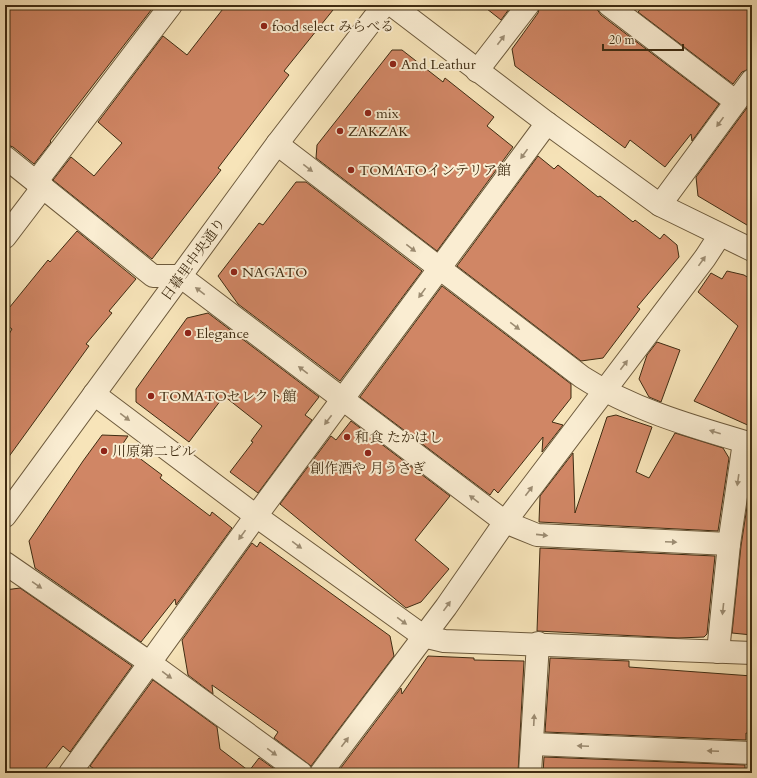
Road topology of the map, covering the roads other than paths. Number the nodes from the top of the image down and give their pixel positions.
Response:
1 (171, 5) edge
2 (384, 5) edge
3 (392, 5) edge
4 (528, 5) edge
5 (609, 5) edge
6 (478, 71) junction
7 (752, 80) edge
8 (735, 101) junction
9 (547, 123) junction
10 (277, 144) junction
11 (5, 157) edge
12 (40, 184) junction
13 (660, 205) junction
14 (720, 235) junction
15 (5, 237) edge
16 (751, 248) edge
17 (439, 269) junction
18 (180, 276) junction
19 (604, 391) junction
20 (94, 394) junction
21 (343, 400) junction
22 (748, 443) edge
23 (5, 516) edge
24 (256, 516) junction
25 (505, 522) junction
26 (729, 544) junction
27 (5, 563) edge
28 (423, 636) junction
29 (538, 643) junction
30 (718, 652) junction
31 (752, 653) edge
32 (150, 663) junction
33 (532, 744) junction
34 (752, 753) edge
35 (70, 773) edge
36 (301, 773) edge
37 (321, 773) edge
38 (530, 773) edge

1 - 12 street
2 - 10 street, 日暮里中央通り
3 - 6 street
6 -> 4 street
5 - 8 street
6 - 9 street
7 - 8 street
8 -> 13 street
9 - 13 street
9 -> 17 street
10 -> 17 street
10 - 18 street, 日暮里中央通り
11 - 12 street
12 - 15 street
12 - 18 street
13 - 14 street
14 - 16 street
19 -> 14 street
17 -> 19 street
17 -> 21 street
18 - 20 street, 日暮里中央通り
21 -> 18 street
22 -> 19 street
25 -> 19 street
20 - 23 street, 日暮里中央通り
20 -> 24 street
21 -> 24 street
25 -> 21 street
22 -> 26 street
24 -> 28 street
24 -> 32 street
25 -> 26 street
28 -> 25 street
26 -> 30 street
27 -> 32 street
28 - 29 street
37 -> 28 street
29 - 30 street
33 -> 29 street
30 - 31 street
32 - 35 street
32 -> 36 street
34 -> 33 street
33 - 38 street

